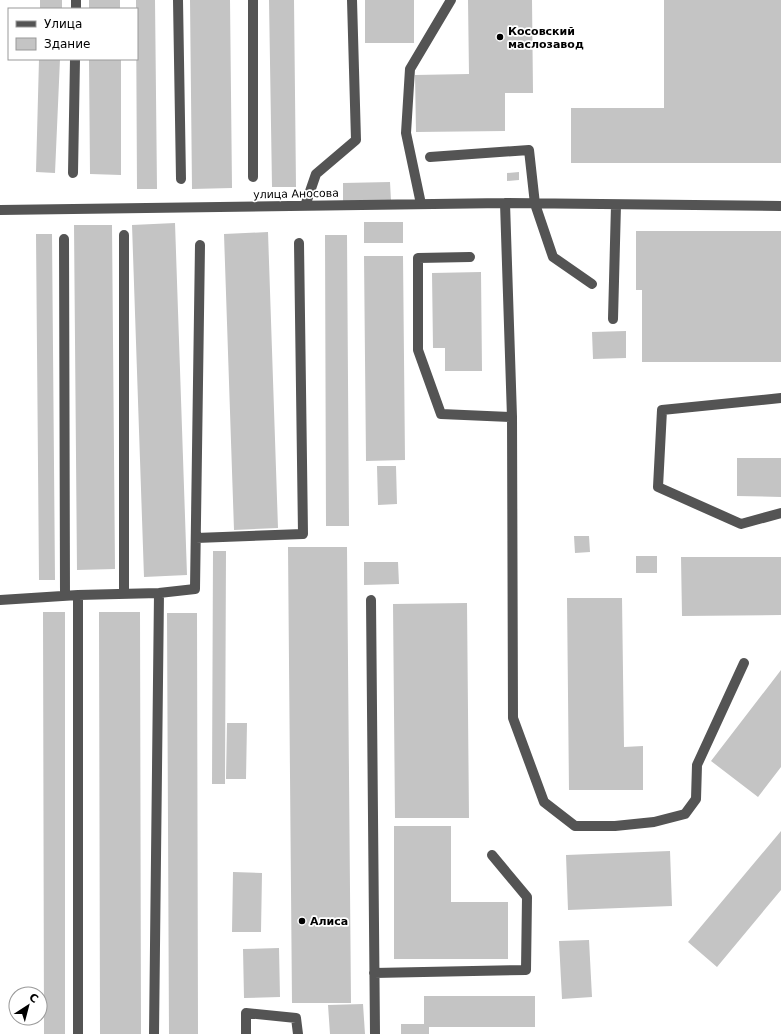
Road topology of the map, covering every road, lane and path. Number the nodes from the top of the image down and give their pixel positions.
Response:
1 (178, 0) edge
2 (253, 0) edge
3 (352, 0) edge
4 (450, 0) edge
5 (75, 60) edge
6 (430, 157) dead end
7 (73, 173) dead end
8 (253, 177) dead end
9 (181, 179) dead end
10 (505, 203) junction
11 (421, 204) junction
12 (535, 204) junction
13 (616, 205) junction
14 (305, 206) junction
15 (781, 206) edge
16 (0, 210) edge
17 (124, 236) dead end
18 (64, 239) dead end
19 (299, 243) dead end
20 (200, 245) dead end
21 (470, 257) dead end
22 (592, 284) dead end
23 (613, 319) dead end
24 (781, 398) edge
25 (512, 417) junction
26 (781, 513) edge
27 (196, 538) junction
28 (159, 593) junction
29 (124, 594) junction
30 (78, 595) junction
31 (65, 596) junction
32 (0, 600) edge
33 (371, 600) dead end
34 (744, 663) dead end
35 (492, 855) dead end
36 (374, 973) junction
37 (78, 1034) edge
38 (154, 1034) edge
39 (246, 1034) edge
40 (298, 1034) edge
41 (375, 1034) edge

1 - 9 street
2 - 8 street
3 - 14 street
4 - 11 street
5 - 7 street
6 - 12 street
10 - 11 street, улица Аносова
10 - 12 street, улица Аносова
10 - 25 street
11 - 14 street, улица Аносова
12 - 13 street, улица Аносова
12 - 22 street
13 - 15 street, улица Аносова
13 - 23 street
14 - 16 street, улица Аносова
17 - 29 street
18 - 31 street
19 - 27 street
20 - 27 street
21 - 25 street
24 - 26 street
25 - 34 street
27 - 28 street
28 - 29 street
28 - 38 street
29 - 30 street
30 - 31 street
30 - 37 street
31 - 32 street
33 - 36 street
35 - 36 street
36 - 41 street
39 - 40 street

